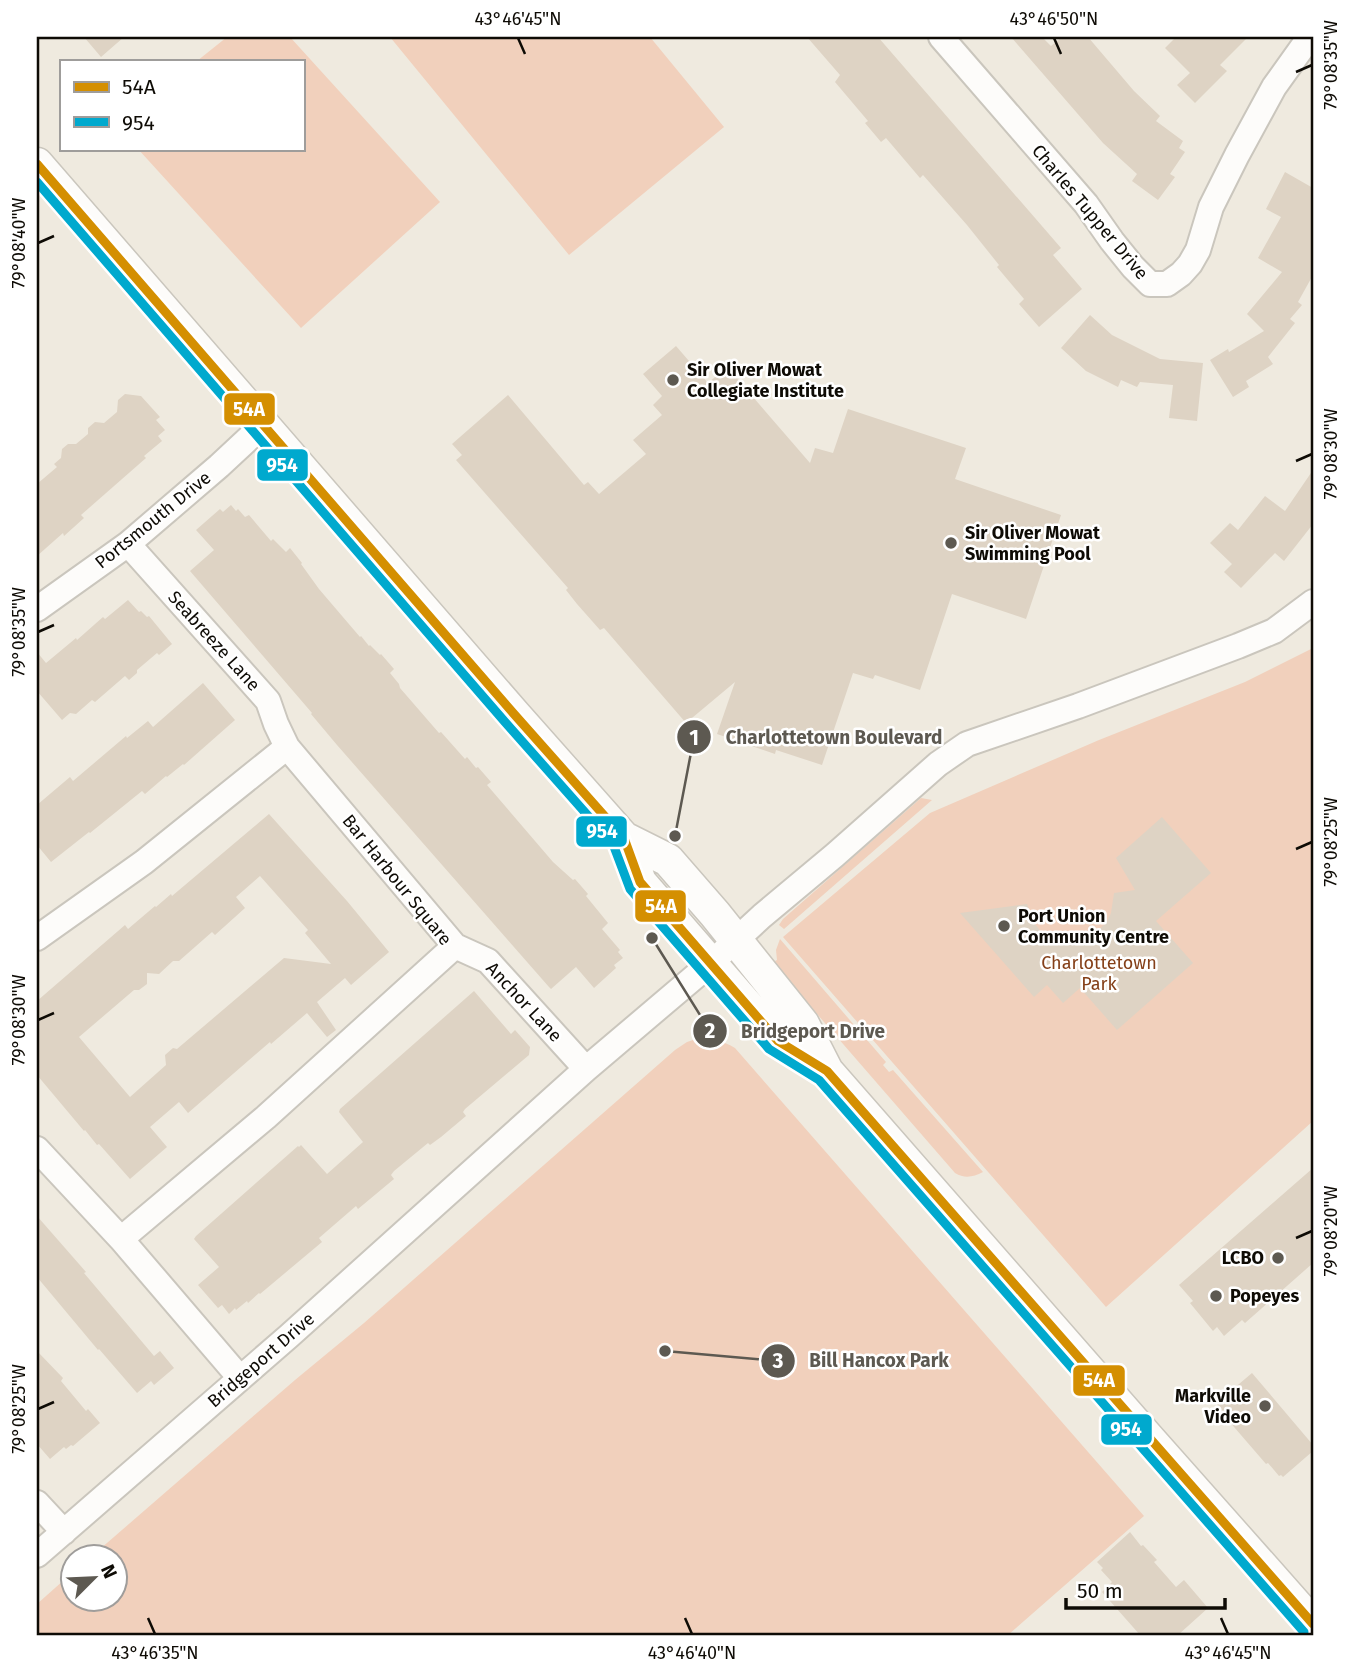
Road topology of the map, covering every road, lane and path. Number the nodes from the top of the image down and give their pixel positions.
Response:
1 (941, 37) edge
2 (1310, 39) edge
3 (37, 163) edge
4 (263, 425) junction
5 (128, 544) junction
6 (1313, 602) edge
7 (37, 609) edge
8 (286, 747) junction
9 (624, 838) junction
10 (37, 938) edge
11 (735, 940) junction
12 (455, 946) junction
13 (711, 963) junction
14 (586, 1069) junction
15 (827, 1071) junction
16 (37, 1149) edge
17 (121, 1239) junction
18 (240, 1378) junction
19 (37, 1503) edge
20 (64, 1531) junction
21 (37, 1555) edge
22 (1313, 1624) edge

1 - 2 street, Charles Tupper Drive
3 - 4 main road
4 - 5 street, Portsmouth Drive
4 - 9 main road
5 - 7 street, Portsmouth Drive
5 - 8 street, Seabreeze Lane
6 - 11 street, Bridgeport Drive
8 - 10 street
8 - 12 street, Bar Harbour Square
9 - 11 main road
9 - 13 main road
11 - 13 street, Bridgeport Drive
11 - 15 main road
12 - 14 street, Anchor Lane
12 - 17 street, Bar Harbour Square
13 - 14 street, Bridgeport Drive
13 - 15 main road
14 - 18 street, Bridgeport Drive
15 - 22 main road
16 - 17 street
17 - 18 street
18 - 20 street, Bridgeport Drive
19 - 20 street
20 - 21 street, Bridgeport Drive

